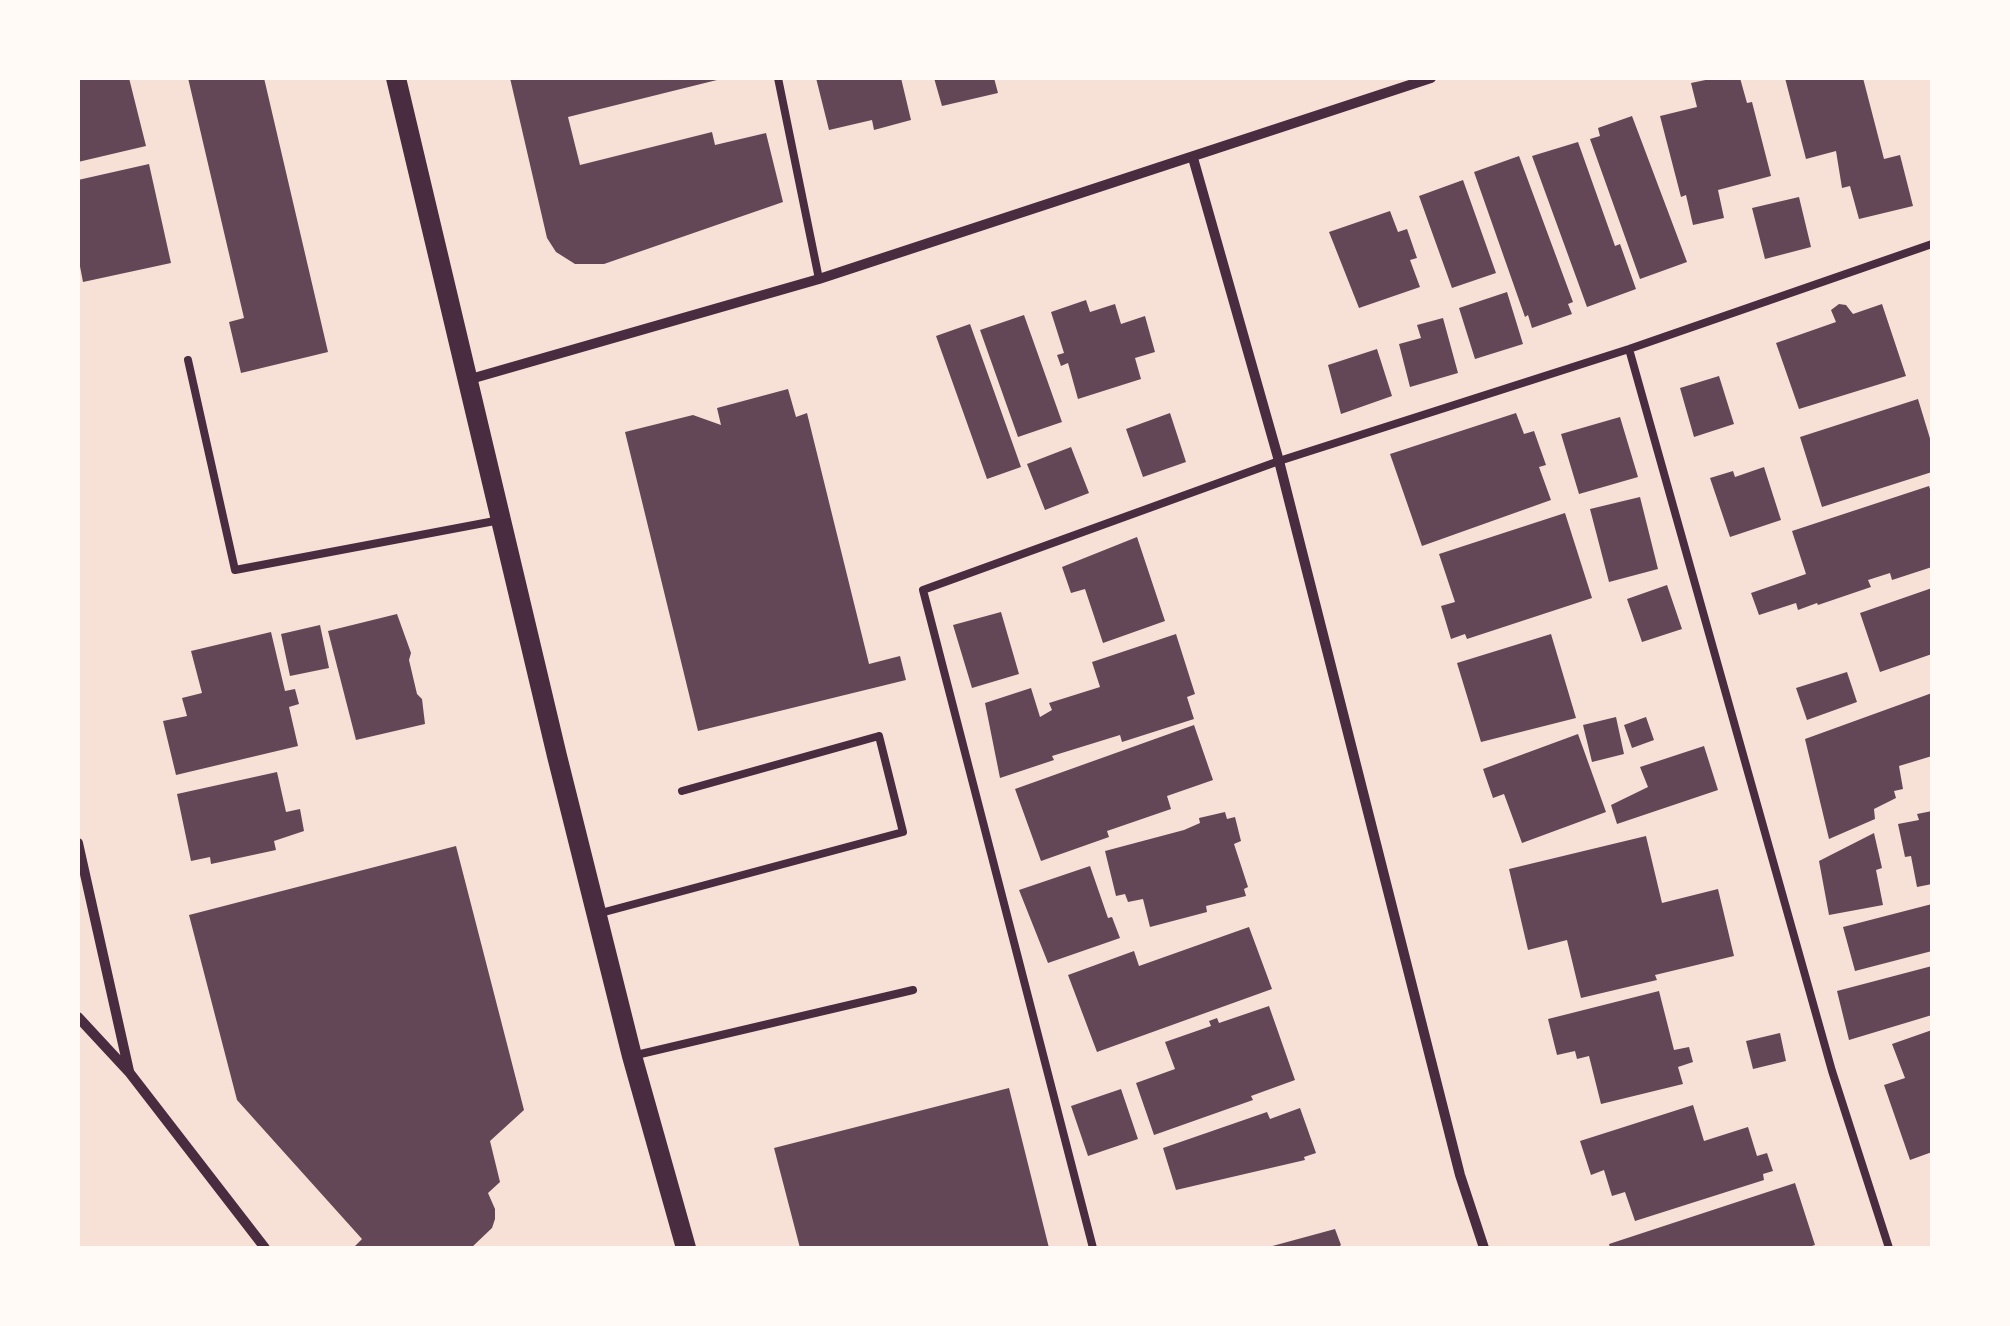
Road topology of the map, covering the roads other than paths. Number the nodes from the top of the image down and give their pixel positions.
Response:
1 (396, 78) edge
2 (778, 78) edge
3 (1430, 78) edge
4 (1194, 158) junction
5 (1932, 244) edge
6 (819, 280) junction
7 (1629, 349) junction
8 (188, 360) dead end
9 (466, 380) junction
10 (1278, 461) junction
11 (500, 520) junction
12 (682, 791) dead end
13 (78, 843) edge
14 (597, 914) junction
15 (913, 990) dead end
16 (78, 1017) edge
17 (632, 1056) junction
18 (129, 1072) junction
19 (265, 1248) edge
20 (686, 1248) edge
21 (1094, 1248) edge
22 (1484, 1248) edge
23 (1889, 1248) edge

1 - 9 main road
2 - 6 lane
3 - 4 street
4 - 6 street
4 - 10 street
5 - 7 lane
6 - 9 street
7 - 10 lane
7 - 23 lane
8 - 11 lane
9 - 11 main road
10 - 21 lane
10 - 22 street
11 - 14 main road
12 - 14 lane
13 - 18 street
14 - 17 main road
15 - 17 lane
16 - 18 street
17 - 20 main road
18 - 19 street

